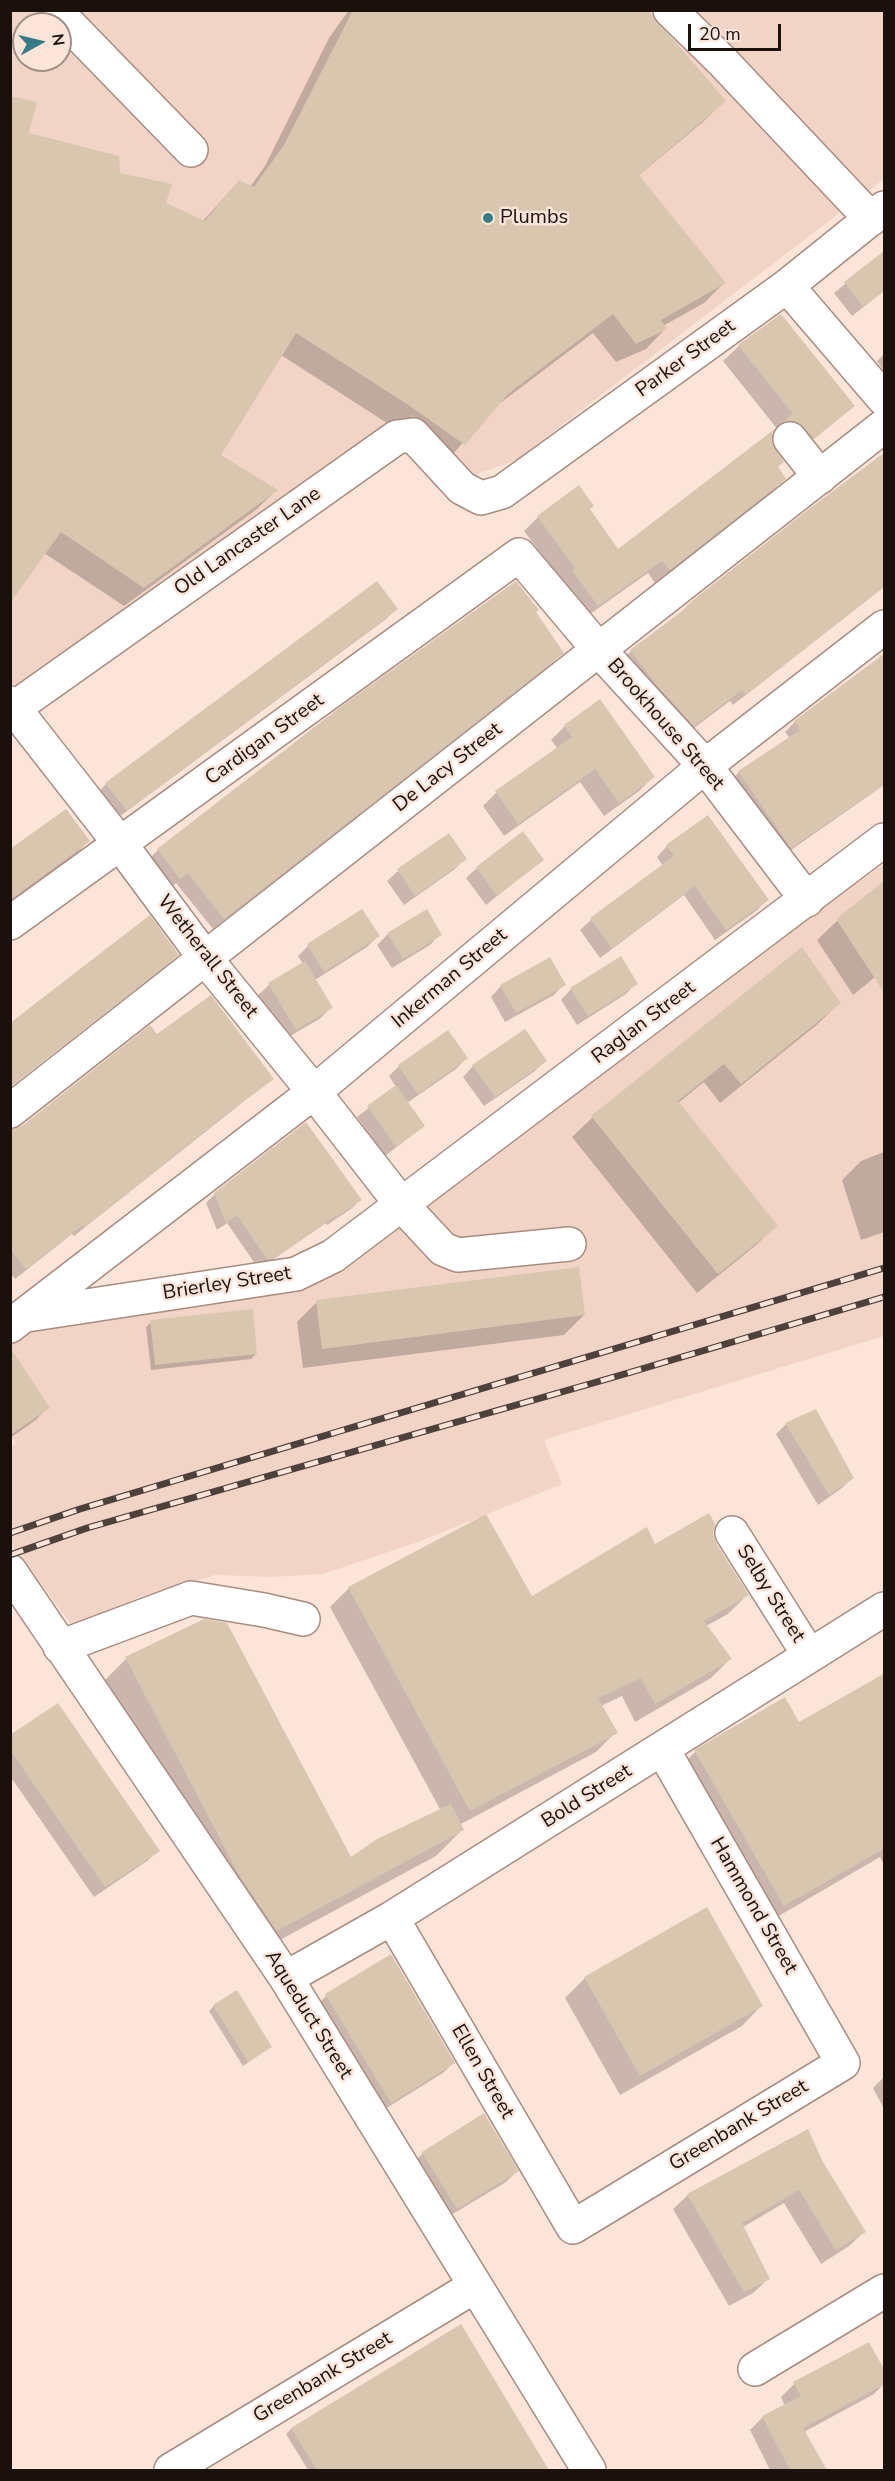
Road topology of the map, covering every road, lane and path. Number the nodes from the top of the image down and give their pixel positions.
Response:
1 (55, 10) edge
2 (670, 10) edge
3 (191, 150) dead end
4 (878, 214) edge
5 (787, 286) junction
6 (885, 399) edge
7 (885, 426) edge
8 (790, 439) dead end
9 (820, 477) junction
10 (481, 498) joint
11 (519, 555) joint
12 (885, 627) edge
13 (599, 650) junction
14 (12, 707) edge
15 (705, 766) junction
16 (885, 840) edge
17 (121, 845) junction
18 (807, 900) junction
19 (10, 922) edge
20 (205, 958) junction
21 (314, 1092) junction
22 (10, 1111) edge
23 (402, 1205) junction
24 (568, 1244) dead end
25 (15, 1313) edge
26 (732, 1533) dead end
27 (10, 1571) edge
28 (885, 1609) edge
29 (303, 1619) dead end
30 (60, 1647) junction
31 (809, 1655) junction
32 (663, 1750) junction
33 (392, 1918) junction
34 (286, 1978) junction
35 (843, 2063) joint
36 (573, 2226) joint
37 (475, 2286) junction
38 (885, 2291) edge
39 (755, 2369) dead end
40 (171, 2470) edge
41 (589, 2470) edge

1 - 3 street
2 - 4 street
4 - 5 street, Parker Street
5 - 6 street
5 - 10 street, Parker Street
7 - 9 street, De Lacy Street
8 - 9 street
9 - 13 street, De Lacy Street
10 - 14 street, Old Lancaster Lane
11 - 13 street, Brookhouse Street
11 - 17 street, Cardigan Street
12 - 15 street, Inkerman Street
13 - 15 street, Brookhouse Street
13 - 20 street, De Lacy Street
14 - 17 street, Wetherall Street
15 - 18 street, Brookhouse Street
15 - 21 street, Inkerman Street
16 - 18 street, Raglan Street
17 - 19 street, Cardigan Street
17 - 20 street, Wetherall Street
18 - 23 street, Raglan Street
20 - 21 street, Wetherall Street
20 - 22 street, De Lacy Street
21 - 23 street, Wetherall Street
21 - 25 street, Inkerman Street
23 - 24 street
23 - 25 street, Brierley Street
26 - 31 street, Selby Street
27 - 30 street, Aqueduct Street
28 - 31 street, Bold Street
29 - 30 street
30 - 34 street, Aqueduct Street
31 - 32 street, Bold Street
32 - 33 street, Bold Street
32 - 35 street, Hammond Street
33 - 34 street, Bold Street
33 - 36 street, Ellen Street
34 - 37 street, Aqueduct Street
35 - 36 street, Greenbank Street
37 - 40 street, Greenbank Street
37 - 41 street, Aqueduct Street
38 - 39 street

